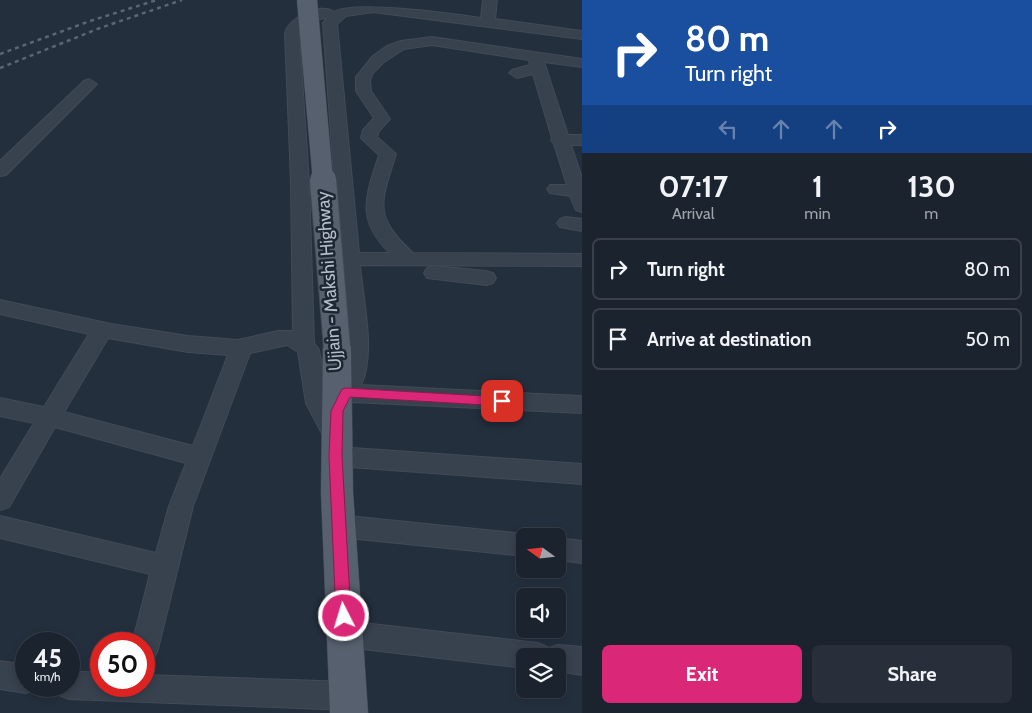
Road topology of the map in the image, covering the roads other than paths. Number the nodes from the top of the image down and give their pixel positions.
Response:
1 (307, 0) edge
2 (490, 0) edge
3 (342, 12) junction
4 (487, 24) junction
5 (582, 35) edge
6 (377, 38) dead end
7 (381, 56) junction
8 (537, 62) junction
9 (582, 63) edge
10 (517, 73) dead end
11 (89, 84) dead end
12 (560, 140) junction
13 (582, 140) edge
14 (0, 171) edge
15 (556, 189) dead end
16 (579, 199) edge
17 (408, 259) junction
18 (582, 260) edge
19 (351, 266) junction
20 (486, 278) dead end
21 (0, 307) edge
22 (103, 328) junction
23 (304, 342) junction
24 (242, 347) junction
25 (580, 405) dead end
26 (0, 407) edge
27 (50, 417) junction
28 (339, 425) junction
29 (199, 458) junction
30 (582, 474) edge
31 (0, 500) edge
32 (338, 526) junction
33 (0, 527) edge
34 (516, 544) edge
35 (566, 550) edge
36 (582, 552) edge
37 (164, 566) junction
38 (148, 632) edge
39 (345, 634) junction
40 (516, 653) edge
41 (566, 659) edge
42 (582, 661) edge
43 (0, 675) edge
44 (15, 677) edge
45 (155, 690) edge
46 (349, 704) edge

1 - 28 main road, Ujjain - Makshi Highway, bridge
2 - 4 street
3 - 4 street
3 - 19 street
3 - 23 street
4 - 5 street
6 - 7 street
7 - 8 street
7 - 17 street
8 - 9 street
8 - 10 street
8 - 12 street
11 - 14 street
12 - 13 street
12 - 16 street
15 - 16 street
17 - 18 street
17 - 19 street
19 - 20 street
19 - 28 street
21 - 22 street
22 - 24 street
22 - 27 street
23 - 24 street
23 - 28 street
24 - 29 street
25 - 28 street
26 - 27 street
27 - 29 street
27 - 31 street
28 - 30 street
28 - 32 main road, Ujjain - Makshi Highway
29 - 37 street
32 - 34 street
32 - 39 main road, Ujjain - Makshi Highway
33 - 37 street
35 - 36 street
37 - 38 street
39 - 40 street
39 - 46 main road, Ujjain - Makshi Highway
41 - 42 street
43 - 44 street
45 - 46 street

